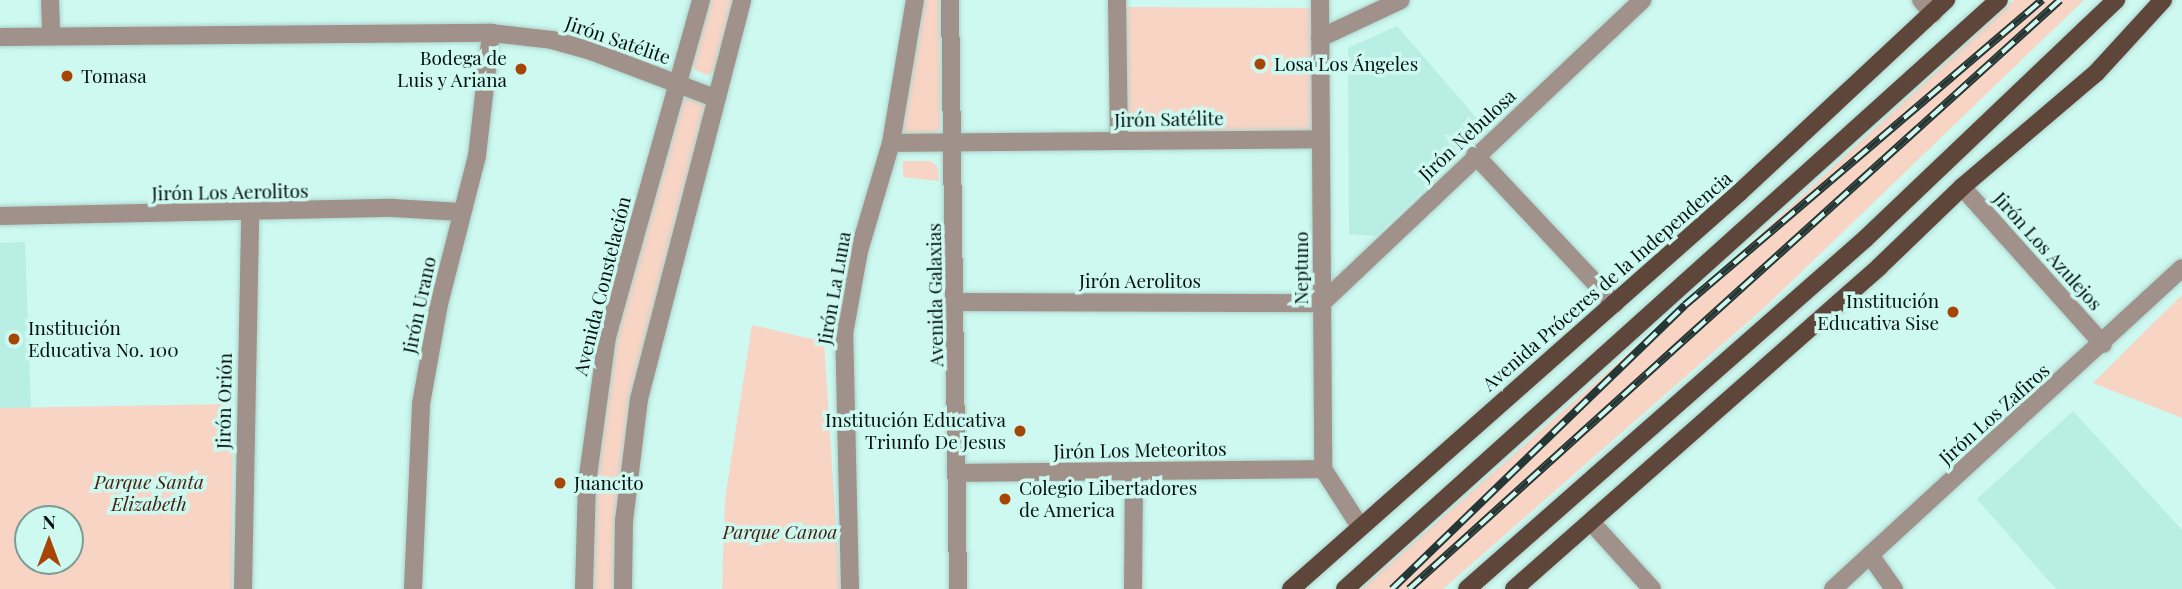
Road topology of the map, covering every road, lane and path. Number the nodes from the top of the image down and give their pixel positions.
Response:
1 (50, 0) edge
2 (701, 0) edge
3 (742, 0) edge
4 (915, 0) edge
5 (950, 0) edge
6 (1117, 0) edge
7 (1320, 0) edge
8 (1401, 0) edge
9 (1642, 0) edge
10 (1946, 0) edge
11 (1999, 0) edge
12 (2116, 0) edge
13 (2163, 0) edge
14 (1927, 7) edge
15 (491, 33) junction
16 (51, 36) junction
17 (0, 37) edge
18 (1320, 38) junction
19 (678, 83) junction
20 (715, 98) junction
21 (1321, 139) junction
22 (1119, 141) junction
23 (891, 143) junction
24 (954, 143) junction
25 (1475, 155) junction
26 (1962, 187) junction
27 (461, 212) junction
28 (250, 213) junction
29 (0, 216) edge
30 (2182, 268) edge
31 (957, 302) junction
32 (1322, 303) junction
33 (1615, 304) junction
34 (2103, 344) junction
35 (1323, 468) junction
36 (1134, 471) junction
37 (957, 472) junction
38 (1592, 523) junction
39 (1359, 525) junction
40 (1870, 555) junction
41 (243, 589) edge
42 (414, 589) edge
43 (584, 589) edge
44 (623, 589) edge
45 (850, 589) edge
46 (958, 589) edge
47 (1132, 589) edge
48 (1291, 589) edge
49 (1345, 589) edge
50 (1467, 589) edge
51 (1514, 589) edge
52 (1652, 589) edge
53 (1833, 589) edge
54 (1894, 589) edge

1 - 16 street
2 - 19 street, Avenida Constelación
3 - 20 street
4 - 23 street, Jirón La Luna
5 - 24 street, Avenida Galaxias
6 - 22 street
7 - 18 street, Neptuno
8 - 18 street
9 - 25 street, Jirón Nebulosa
10 - 14 main road, Avenida Próceres de la Independencia
11 - 49 main road
12 - 50 main road
13 - 26 main road
14 - 33 main road, Avenida Próceres de la Independencia
15 - 16 street, Jirón Satélite
15 - 19 street, Jirón Satélite
15 - 27 street, Jirón Urano
16 - 17 street, Jirón Satélite
18 - 21 street, Neptuno
19 - 20 street, Jirón Satélite
19 - 43 street, Avenida Constelación
20 - 44 street
21 - 22 street, Jirón Satélite
21 - 32 street, Neptuno
22 - 24 street, Jirón Satélite
23 - 24 street, Jirón Satélite
23 - 45 street, Jirón La Luna
24 - 31 street, Avenida Galaxias
25 - 32 street, Jirón Nebulosa
25 - 33 street
26 - 34 street, Jirón Los Azulejos
26 - 38 main road
27 - 28 street, Jirón Los Aerolitos
27 - 42 street, Jirón Urano
28 - 29 street, Jirón Los Aerolitos
28 - 41 street, Jirón Orión
30 - 34 street, Jirón Los Zafiros
31 - 32 street, Jirón Aerolitos
31 - 37 street, Avenida Galaxias
32 - 35 street, Neptuno
33 - 39 main road, Avenida Próceres de la Independencia
34 - 40 street, Jirón Los Zafiros
35 - 36 street, Jirón Los Meteoritos
35 - 39 street
36 - 37 street, Jirón Los Meteoritos
36 - 47 street
37 - 46 street, Avenida Galaxias
38 - 51 main road
38 - 52 street
39 - 48 main road, Avenida Próceres de la Independencia
40 - 53 street, Jirón Los Zafiros
40 - 54 street

